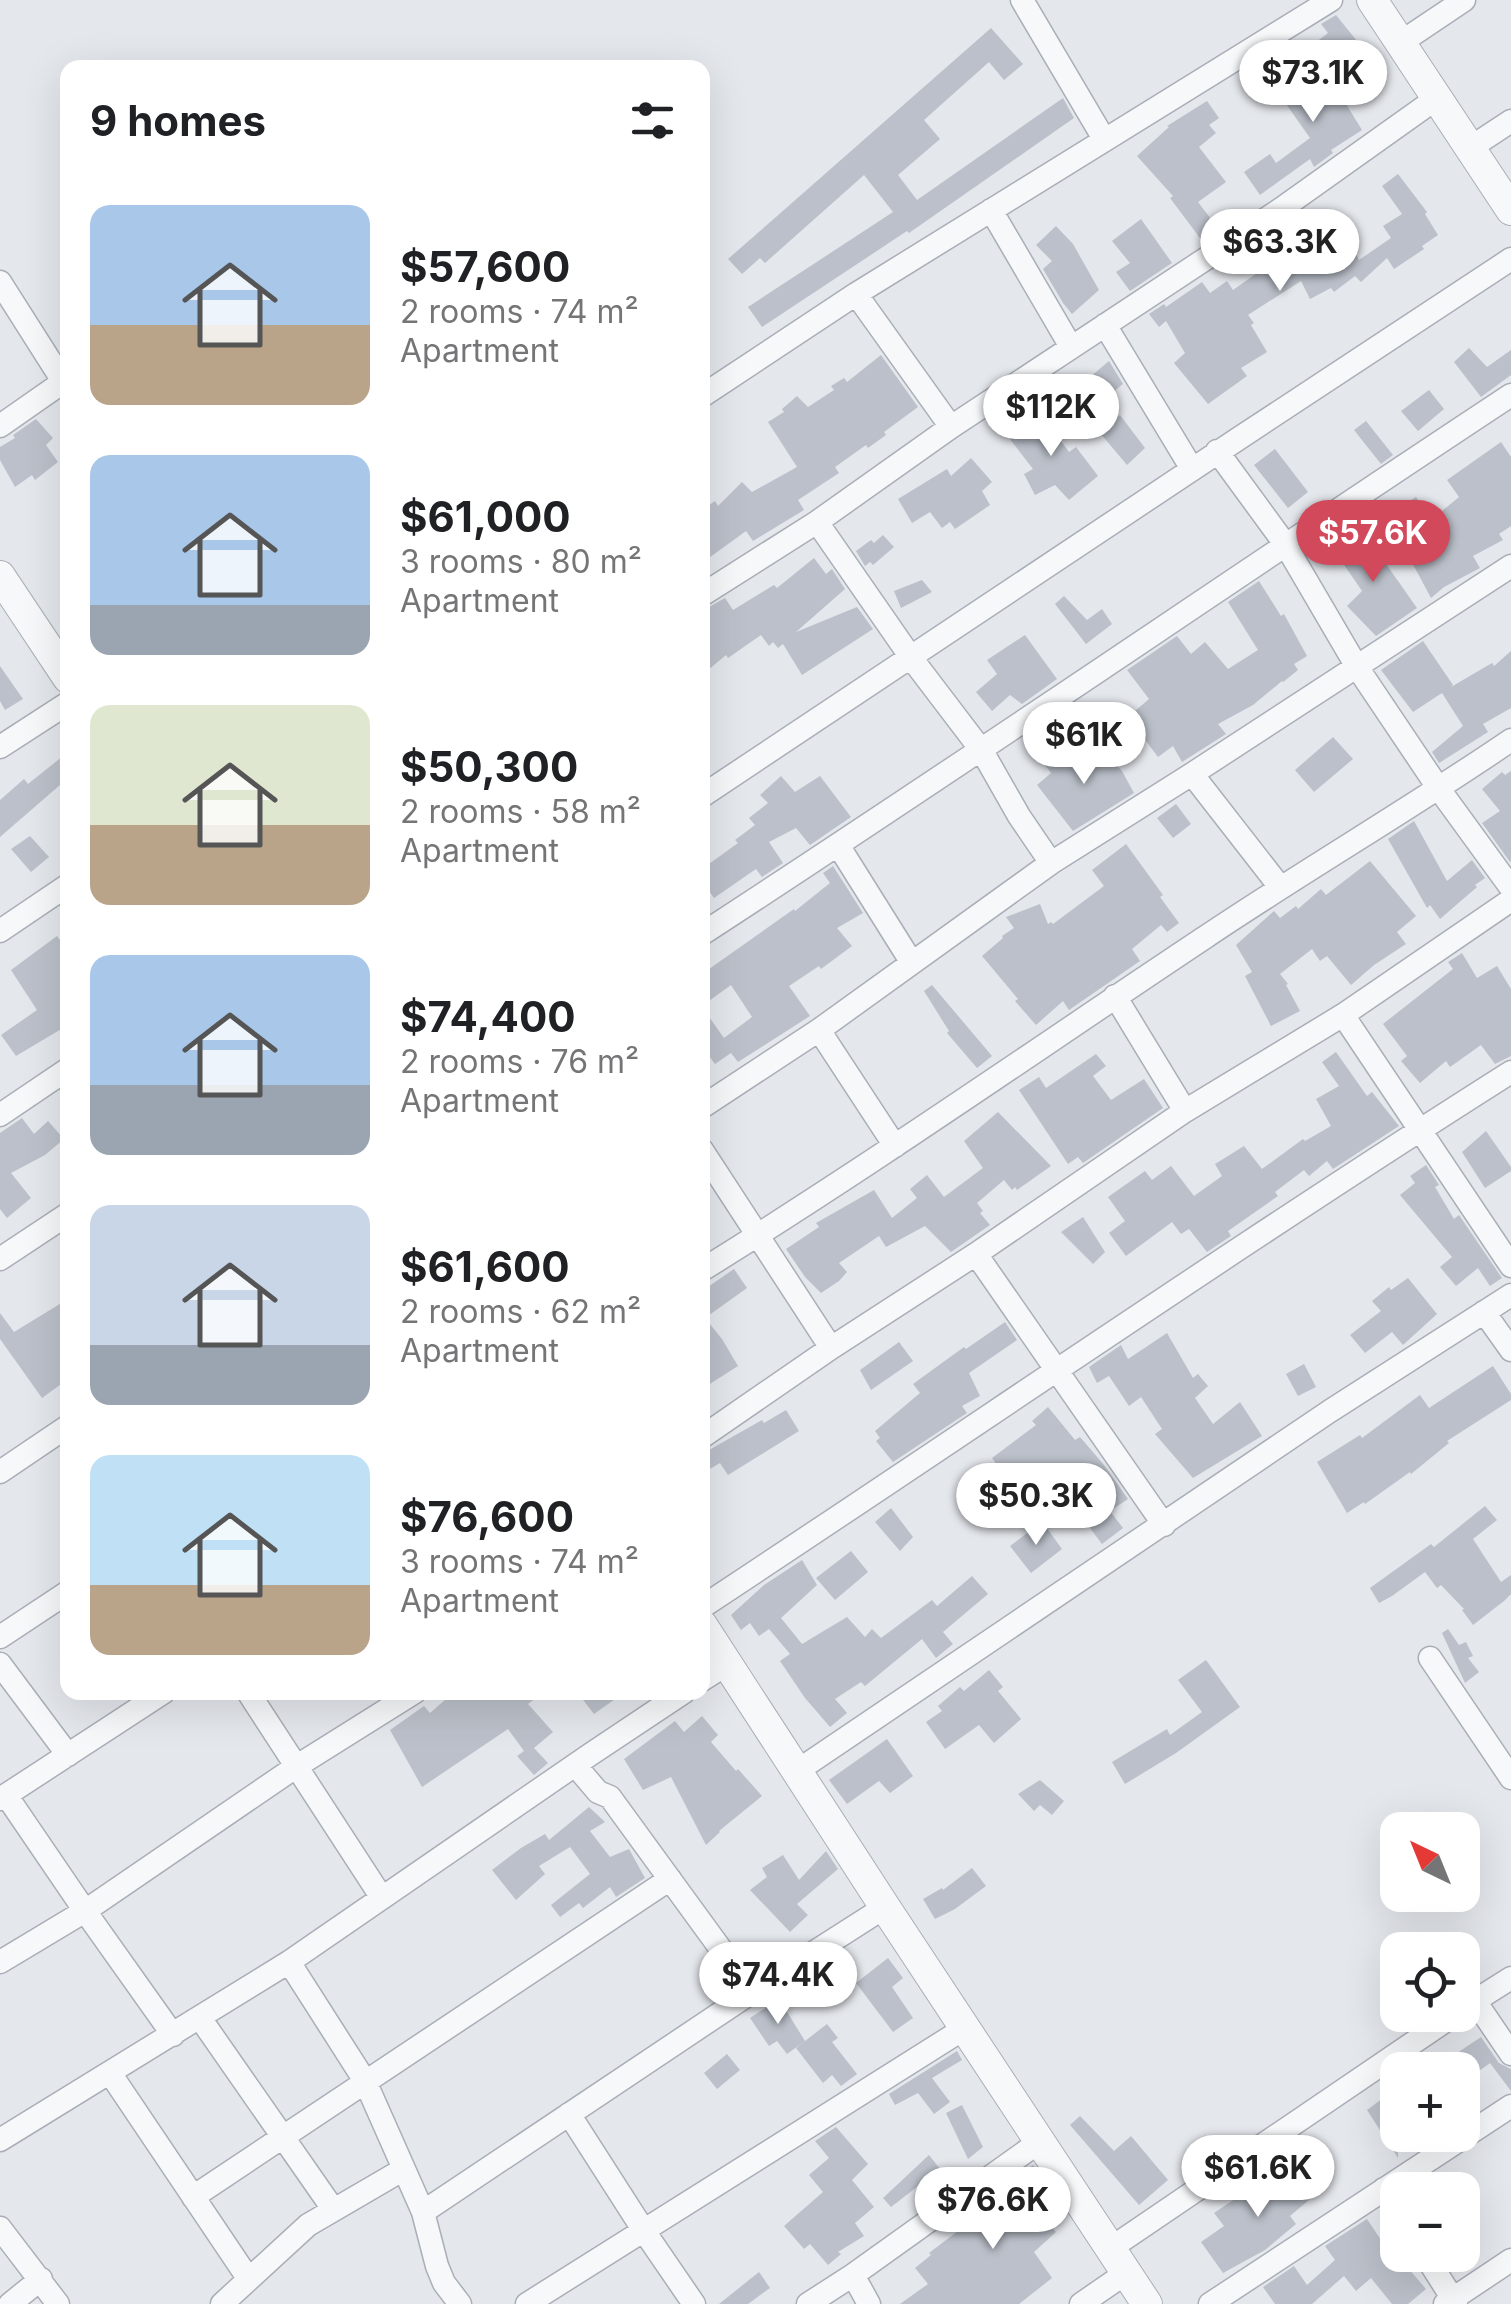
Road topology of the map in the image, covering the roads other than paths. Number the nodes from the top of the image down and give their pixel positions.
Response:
1 (1022, 0) edge
2 (1330, 0) edge
3 (1372, 0) edge
4 (1464, 0) edge
5 (1400, 43) junction
6 (1437, 98) junction
7 (1511, 121) edge
8 (1104, 140) junction
9 (1470, 148) junction
10 (991, 210) junction
11 (1511, 210) edge
12 (1511, 259) edge
13 (0, 282) edge
14 (856, 294) junction
15 (1105, 325) junction
16 (1071, 348) junction
17 (60, 378) edge
18 (60, 389) edge
19 (710, 391) edge
20 (1511, 395) edge
21 (0, 426) edge
22 (951, 426) junction
23 (1218, 451) junction
24 (1192, 468) junction
25 (816, 522) junction
26 (1285, 544) junction
27 (1511, 566) edge
28 (0, 576) edge
29 (710, 590) edge
30 (912, 658) junction
31 (60, 666) edge
32 (1356, 667) junction
33 (60, 708) edge
34 (1511, 740) edge
35 (0, 748) edge
36 (982, 751) junction
37 (1192, 774) junction
38 (1440, 789) junction
39 (710, 791) edge
40 (838, 846) junction
41 (1050, 863) junction
42 (1280, 887) junction
43 (1511, 888) edge
44 (60, 890) edge
45 (1511, 900) edge
46 (710, 929) edge
47 (0, 931) edge
48 (912, 963) junction
49 (1115, 996) junction
50 (1343, 1015) junction
51 (819, 1030) junction
52 (1511, 1072) edge
53 (60, 1074) edge
54 (710, 1102) edge
55 (1185, 1112) junction
56 (0, 1115) edge
57 (1422, 1129) junction
58 (895, 1146) junction
59 (710, 1162) edge
60 (60, 1219) edge
61 (758, 1235) junction
62 (3, 1252) edge
63 (976, 1254) junction
64 (710, 1265) edge
65 (1511, 1266) edge
66 (1511, 1295) edge
67 (1484, 1312) junction
68 (831, 1348) junction
69 (1511, 1350) edge
70 (1057, 1372) junction
71 (60, 1431) edge
72 (710, 1431) edge
73 (0, 1472) edge
74 (1164, 1525) junction
75 (60, 1597) edge
76 (710, 1602) edge
77 (0, 1637) edge
78 (1430, 1658) dead end
79 (0, 1664) edge
80 (715, 1672) edge
81 (152, 1700) edge
82 (253, 1700) edge
83 (402, 1700) edge
84 (672, 1700) edge
85 (68, 1755) junction
86 (575, 1765) junction
87 (296, 1766) junction
88 (1509, 1769) edge
89 (797, 1771) junction
90 (3, 1797) edge
91 (670, 1879) junction
92 (382, 1898) junction
93 (885, 1908) junction
94 (84, 1910) junction
95 (0, 1962) edge
96 (289, 1962) junction
97 (1511, 1978) edge
98 (752, 1992) junction
99 (1480, 1998) edge
100 (200, 2018) junction
101 (1480, 2018) edge
102 (965, 2028) junction
103 (1431, 2032) edge
104 (174, 2034) junction
105 (1511, 2054) edge
106 (110, 2073) junction
107 (365, 2081) junction
108 (1511, 2106) edge
109 (569, 2114) junction
110 (283, 2138) junction
111 (0, 2140) edge
112 (1040, 2142) junction
113 (404, 2168) junction
114 (1410, 2172) edge
115 (1380, 2192) edge
116 (193, 2197) junction
117 (332, 2209) junction
118 (423, 2212) junction
119 (0, 2228) edge
120 (644, 2231) junction
121 (1511, 2260) edge
122 (1118, 2261) junction
123 (1435, 2272) edge
124 (853, 2275) junction
125 (248, 2278) junction
126 (41, 2280) junction
127 (1452, 2302) edge
128 (10, 2304) edge
129 (58, 2304) edge
130 (222, 2304) edge
131 (460, 2304) edge
132 (527, 2304) edge
133 (694, 2304) edge
134 (808, 2304) edge
135 (869, 2304) edge
136 (1081, 2304) edge
137 (1146, 2304) edge
138 (1210, 2304) edge

1 - 8 street
2 - 8 street
3 - 5 street
4 - 5 street
5 - 6 street
6 - 9 street
6 - 15 street
7 - 9 street
8 - 10 street
9 - 11 street
10 - 14 street
10 - 16 street
12 - 23 street
13 - 17 street
14 - 19 street
14 - 22 street
15 - 16 street
15 - 24 street
16 - 22 street
18 - 21 street
20 - 26 street
22 - 25 street
23 - 24 street
23 - 26 street
24 - 30 street
25 - 29 street
25 - 30 street
26 - 32 street
26 - 36 street
27 - 32 street
28 - 31 street
30 - 36 street
30 - 39 street
32 - 37 street
32 - 38 street
33 - 35 street
34 - 38 street
36 - 40 street
36 - 41 street
37 - 41 street
37 - 42 street
38 - 42 street
38 - 43 street
40 - 46 street
40 - 48 street
41 - 48 street
42 - 49 street
44 - 47 street
45 - 50 street
48 - 51 street
49 - 55 street
49 - 58 street
50 - 55 street
50 - 57 street
51 - 54 street
51 - 58 street
52 - 57 street
53 - 56 street
55 - 63 street
57 - 65 street
57 - 70 street
58 - 61 street
59 - 61 street
60 - 62 street
61 - 64 street
61 - 68 street
63 - 68 street
63 - 70 street
66 - 67 street
67 - 69 street
67 - 74 street
68 - 72 street
70 - 74 street
70 - 76 street
71 - 73 street
74 - 89 street
75 - 77 street
78 - 88 street
79 - 85 street
80 - 89 street
81 - 85 street
82 - 87 street
83 - 87 street
84 - 86 street
85 - 90 street
86 - 91 street
86 - 92 street
87 - 92 street
87 - 94 street
89 - 93 street
90 - 94 street
91 - 98 street
91 - 107 street
92 - 96 street
93 - 98 street
93 - 102 street
94 - 95 street
94 - 104 street
96 - 100 street
96 - 107 street
97 - 99 street
98 - 109 street
100 - 104 street
100 - 110 street
101 - 105 street
102 - 112 street
102 - 120 street
103 - 122 street
104 - 106 street
106 - 111 street
106 - 116 street
107 - 110 street
107 - 113 street
108 - 114 street
109 - 118 street
109 - 120 street
110 - 116 street
110 - 117 street
112 - 122 street
112 - 124 street
113 - 117 street
113 - 118 street
115 - 138 street
116 - 125 street
117 - 125 street
118 - 131 street
119 - 126 street
120 - 132 street
120 - 133 street
121 - 127 street
122 - 136 street
122 - 137 street
123 - 127 street
124 - 134 street
124 - 135 street
125 - 130 street
126 - 128 street
126 - 129 street

